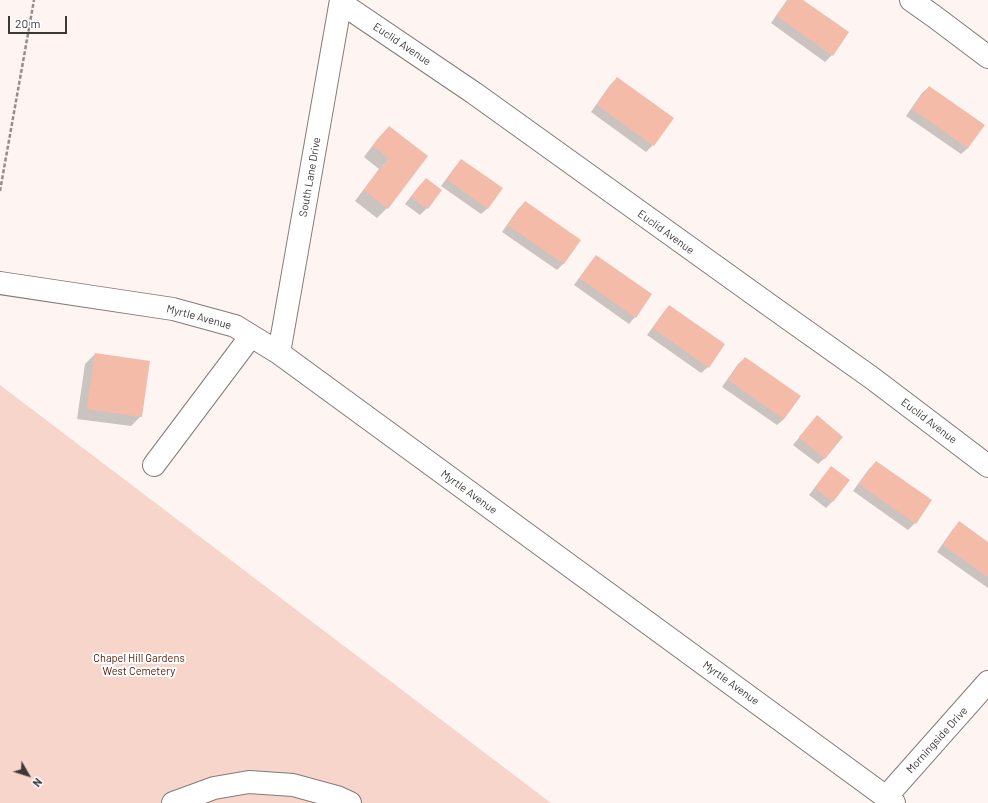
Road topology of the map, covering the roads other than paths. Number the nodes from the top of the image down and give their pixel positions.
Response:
1 (912, 0) edge
2 (341, 1) edge
3 (988, 57) edge
4 (0, 283) edge
5 (251, 336) junction
6 (279, 353) junction
7 (154, 465) dead end
8 (988, 466) edge
9 (988, 682) edge
10 (890, 800) edge
11 (173, 803) edge
12 (350, 803) edge

1 - 3 street
2 - 6 street, South Lane Drive
2 - 8 street, Euclid Avenue
4 - 5 street, Myrtle Avenue
5 - 6 street, Myrtle Avenue
5 - 7 street
6 - 10 street, Myrtle Avenue
9 - 10 street, Morningside Drive
11 - 12 street

